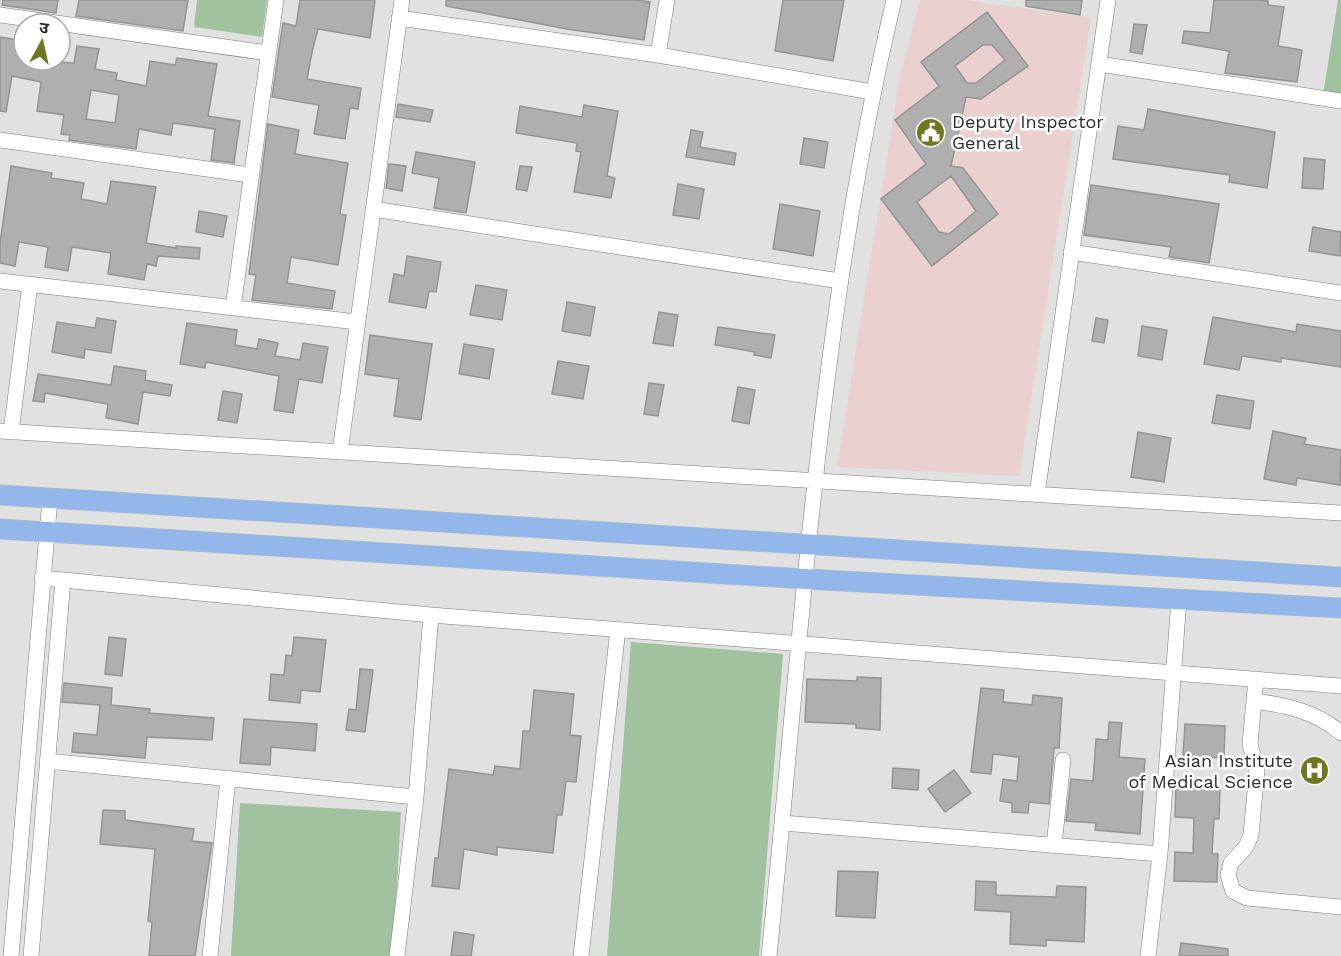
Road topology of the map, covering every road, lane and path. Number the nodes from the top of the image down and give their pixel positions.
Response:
1 (276, 0) edge
2 (402, 0) edge
3 (667, 0) edge
4 (894, 0) edge
5 (1108, 0) edge
6 (0, 15) edge
7 (399, 18) junction
8 (268, 53) junction
9 (658, 55) junction
10 (1099, 64) junction
11 (872, 92) junction
12 (1341, 100) edge
13 (0, 140) edge
14 (250, 175) junction
15 (373, 209) junction
16 (1071, 252) junction
17 (0, 281) edge
18 (840, 281) junction
19 (30, 284) junction
20 (1341, 293) edge
21 (233, 308) junction
22 (357, 322) junction
23 (6, 431) edge
24 (340, 452) junction
25 (814, 481) junction
26 (1037, 494) junction
27 (0, 495) edge
28 (50, 498) junction
29 (1341, 513) edge
30 (0, 529) edge
31 (47, 532) junction
32 (807, 544) junction
33 (1341, 577) edge
34 (42, 578) junction
35 (805, 579) junction
36 (63, 580) junction
37 (1179, 599) junction
38 (1341, 608) edge
39 (431, 615) junction
40 (618, 629) junction
41 (800, 644) junction
42 (1174, 673) junction
43 (1256, 679) junction
44 (1341, 686) edge
45 (1255, 701) junction
46 (1341, 733) edge
47 (1063, 760) dead end
48 (47, 762) junction
49 (228, 778) junction
50 (416, 797) junction
51 (783, 823) junction
52 (1054, 846) junction
53 (1160, 854) junction
54 (1341, 907) edge
55 (12, 956) edge
56 (31, 956) edge
57 (210, 956) edge
58 (397, 956) edge
59 (581, 956) edge
60 (769, 956) edge
61 (1148, 956) edge

1 - 8 street
2 - 7 street
3 - 9 street
4 - 11 street
5 - 10 street
6 - 8 street
7 - 9 street
7 - 15 street
8 - 14 street
9 - 11 street
10 - 12 street
10 - 16 street
11 - 18 street
13 - 14 street
14 - 21 street
15 - 18 street
15 - 22 street
16 - 20 street
16 - 26 street
17 - 19 street
18 - 25 street
19 - 21 street
19 - 23 street
21 - 22 street
22 - 24 street
23 - 24 street
24 - 25 street
25 - 26 street
25 - 32 street
26 - 29 street
27 - 28 main road
28 - 31 street
28 - 32 main road
30 - 31 main road
31 - 34 street
31 - 35 main road
32 - 33 main road
32 - 35 street
34 - 36 street
34 - 55 street
35 - 37 main road
35 - 41 street
36 - 39 street
36 - 48 street
37 - 38 main road
37 - 42 street
39 - 40 street
39 - 50 street
40 - 41 street
40 - 59 street
41 - 42 street
41 - 51 street
42 - 43 street
42 - 53 street
43 - 44 street
43 - 45 street
45 - 46 street
45 - 54 street
47 - 52 street
48 - 49 street
48 - 56 street
49 - 50 street
49 - 57 street
50 - 58 street
51 - 52 street
51 - 60 street
52 - 53 street
53 - 61 street

